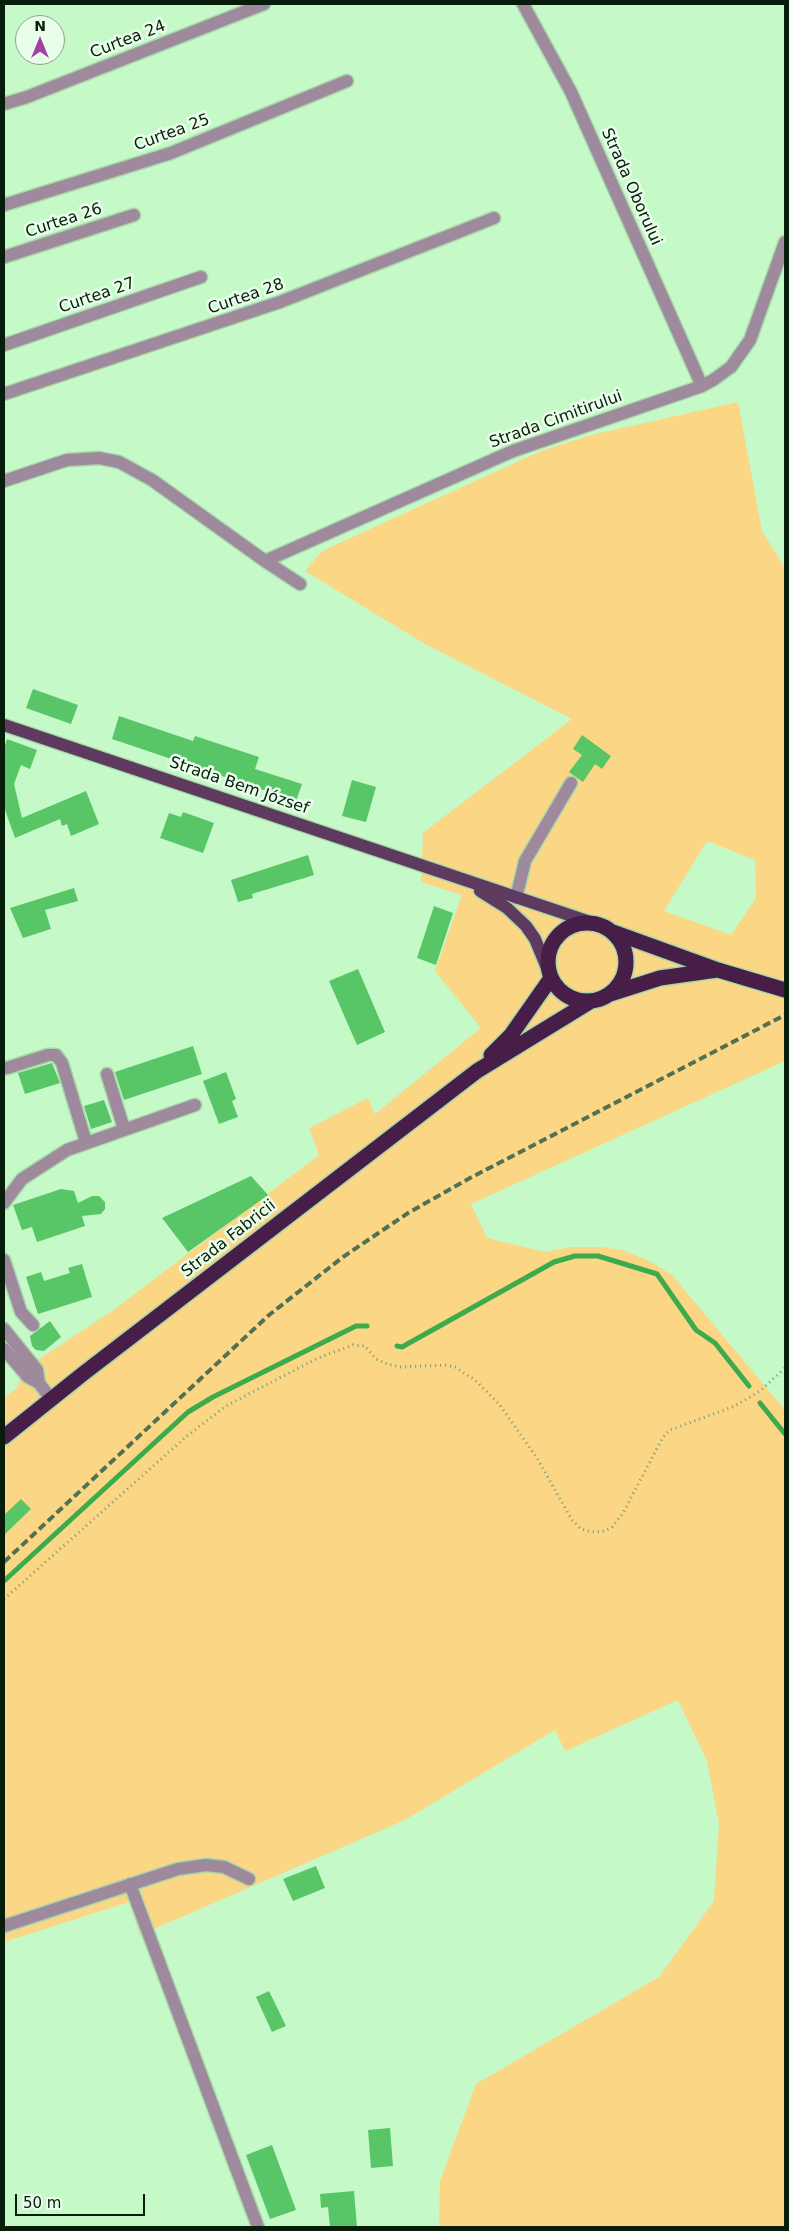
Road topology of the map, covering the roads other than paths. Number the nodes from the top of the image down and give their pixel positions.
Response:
1 (264, 4) edge
2 (523, 4) edge
3 (347, 81) dead end
4 (4, 104) edge
5 (4, 205) edge
6 (134, 215) dead end
7 (494, 218) dead end
8 (785, 242) edge
9 (4, 257) edge
10 (201, 278) dead end
11 (4, 345) edge
12 (702, 386) junction
13 (4, 394) edge
14 (4, 481) edge
15 (265, 561) junction
16 (300, 584) dead end
17 (4, 725) edge
18 (571, 783) dead end
19 (463, 880) junction
20 (516, 898) junction
21 (593, 923) junction
22 (612, 931) junction
23 (718, 970) junction
24 (550, 975) junction
25 (785, 990) edge
26 (610, 994) junction
27 (592, 1001) junction
28 (7, 1068) dead end
29 (476, 1071) junction
30 (107, 1074) dead end
31 (195, 1104) dead end
32 (124, 1129) junction
33 (86, 1142) junction
34 (4, 1184) edge
35 (6, 1200) edge
36 (4, 1260) edge
37 (34, 1325) dead end
38 (4, 1329) edge
39 (4, 1349) edge
40 (39, 1382) junction
41 (51, 1399) junction
42 (4, 1437) edge
43 (249, 1879) dead end
44 (130, 1884) junction
45 (4, 1926) edge
46 (258, 2227) edge

1 - 4 street, Curtea 24
2 - 12 street, Strada Oborului
3 - 5 street, Curtea 25
6 - 9 street, Curtea 26
7 - 13 street, Curtea 28
8 - 12 street, Strada Cimitirului
10 - 11 street, Curtea 27
12 - 15 street, Strada Cimitirului
14 - 15 street
15 - 16 street
17 - 19 main road, Strada Bem József
18 - 20 street
19 - 20 main road, Strada Bem József
19 - 24 main road, Strada Bem József
20 - 21 main road, Strada Bem József
21 - 22 highway
21 - 24 highway
22 - 23 highway
22 - 26 highway
23 - 25 highway
23 - 26 highway
24 - 27 highway
24 - 29 highway, Strada Fabricii
26 - 27 highway
27 - 29 highway, Strada Fabricii
28 - 33 street
29 - 41 highway, Strada Fabricii
30 - 32 street
31 - 32 street
32 - 33 street
33 - 35 street
34 - 35 street
36 - 37 street
38 - 40 street
39 - 40 street
40 - 41 street
41 - 42 highway, Strada Fabricii
43 - 44 street
44 - 45 street
44 - 46 street

